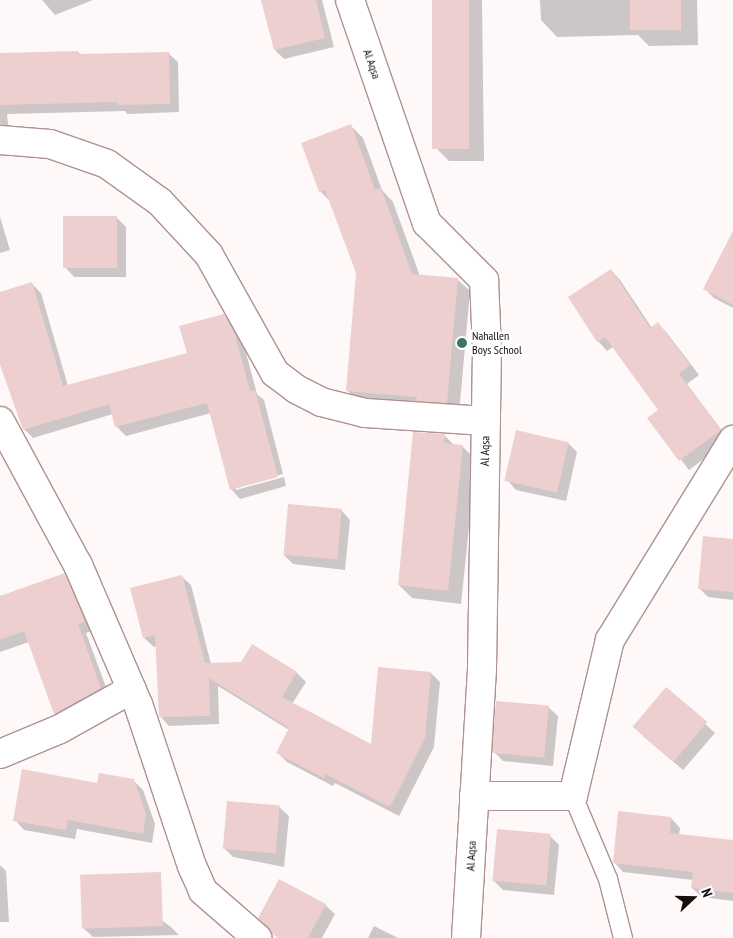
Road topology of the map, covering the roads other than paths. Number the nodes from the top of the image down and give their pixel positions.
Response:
1 (350, 0) edge
2 (0, 140) edge
3 (0, 421) edge
4 (486, 422) junction
5 (733, 440) edge
6 (132, 689) junction
7 (0, 754) edge
8 (474, 796) junction
9 (573, 796) junction
10 (257, 938) edge
11 (466, 938) edge
12 (623, 938) edge

1 - 4 street, Al Aqsa
2 - 4 street
3 - 6 street
4 - 8 street, Al Aqsa
5 - 9 street
6 - 7 street
6 - 10 street
8 - 9 street
8 - 11 street, Al Aqsa
9 - 12 lane

